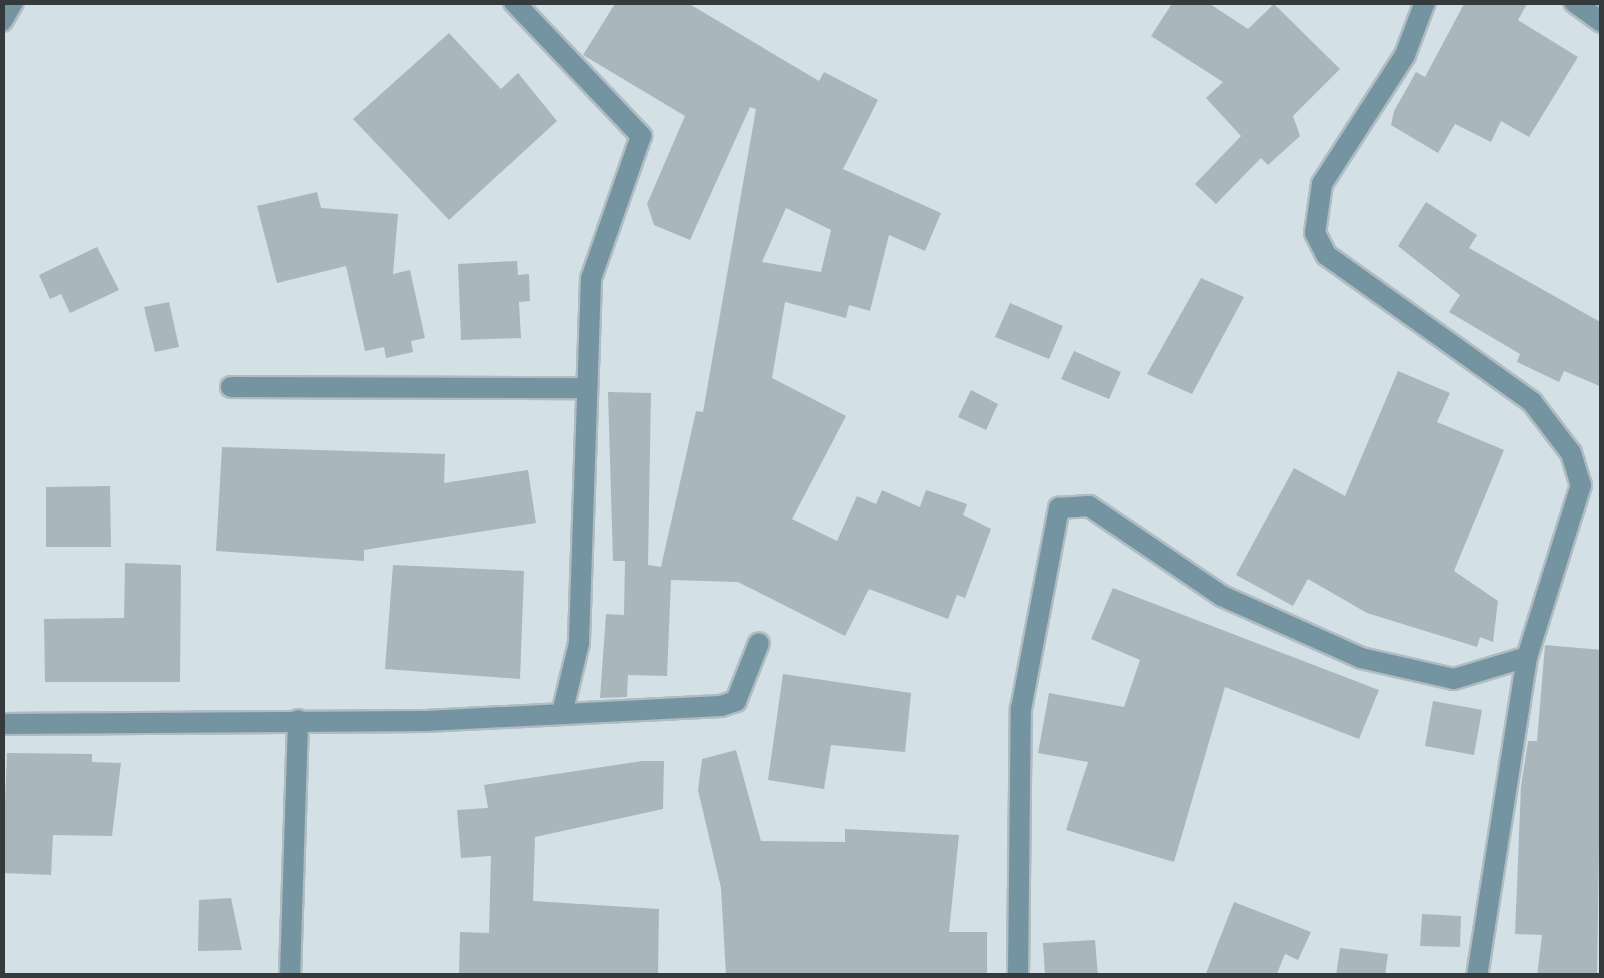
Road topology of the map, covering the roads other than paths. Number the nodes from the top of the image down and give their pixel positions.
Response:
1 (13, 2) edge
2 (514, 2) edge
3 (1425, 2) edge
4 (1574, 2) edge
5 (2, 21) edge
6 (1602, 22) edge
7 (231, 387) dead end
8 (585, 388) junction
9 (759, 643) dead end
10 (1527, 657) junction
11 (563, 709) junction
12 (298, 720) junction
13 (2, 724) edge
14 (290, 976) edge
15 (1018, 976) edge
16 (1478, 976) edge

1 - 5 street
2 - 8 street
3 - 10 street
4 - 6 street
7 - 8 street
8 - 11 street
9 - 11 street
10 - 15 street
10 - 16 street
11 - 12 street
12 - 13 street
12 - 14 street

